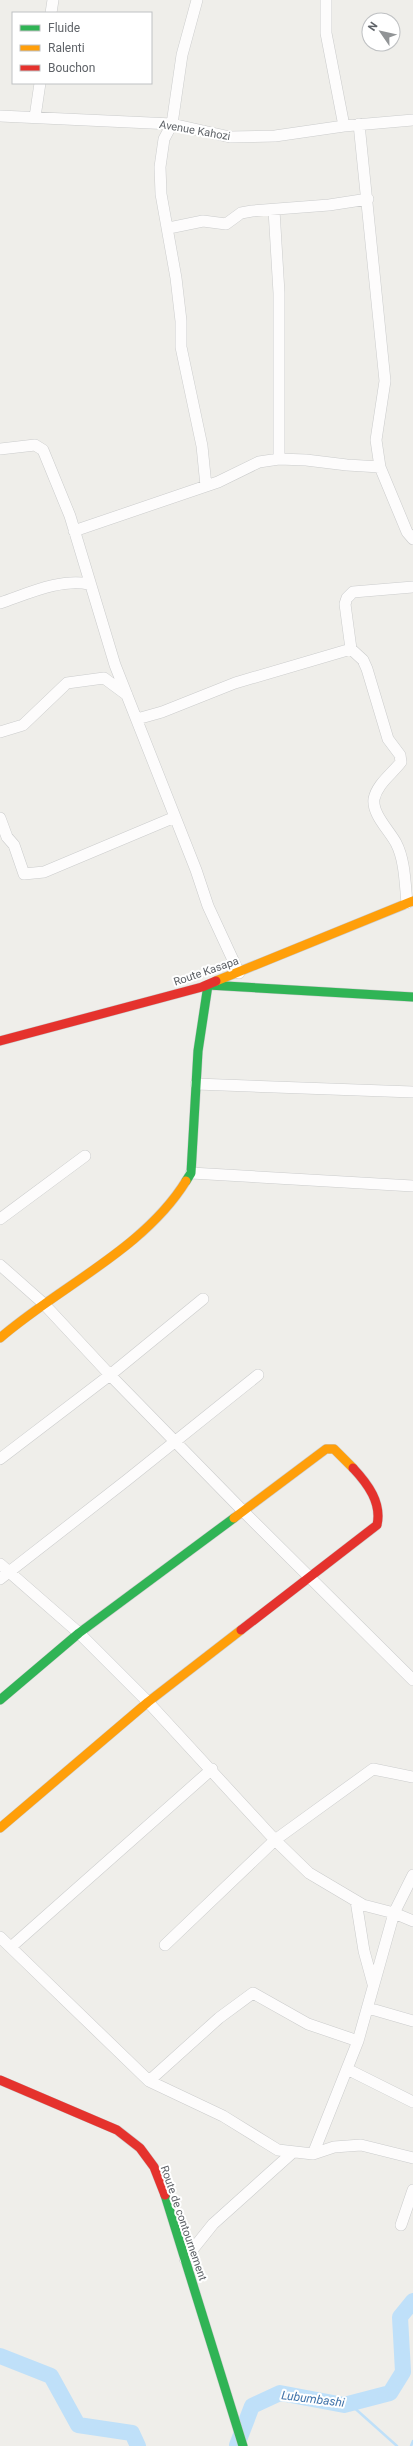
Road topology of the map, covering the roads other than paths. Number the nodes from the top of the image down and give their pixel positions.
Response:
1 (53, 0) edge
2 (197, 0) edge
3 (326, 0) edge
4 (51, 12) edge
5 (40, 84) edge
6 (0, 116) edge
7 (35, 117) junction
8 (413, 120) edge
9 (172, 124) junction
10 (359, 124) junction
11 (344, 126) junction
12 (368, 199) junction
13 (274, 210) junction
14 (169, 228) junction
15 (0, 449) edge
16 (279, 459) junction
17 (380, 467) junction
18 (206, 486) junction
19 (74, 531) junction
20 (413, 539) edge
21 (89, 584) junction
22 (413, 587) edge
23 (0, 603) edge
24 (351, 650) junction
25 (128, 695) junction
26 (137, 719) junction
27 (0, 732) edge
28 (175, 817) junction
29 (0, 818) edge
30 (410, 902) edge
31 (239, 973) junction
32 (208, 985) junction
33 (413, 997) edge
34 (0, 1041) edge
35 (196, 1084) junction
36 (413, 1092) edge
37 (85, 1156) dead end
38 (192, 1173) junction
39 (413, 1186) edge
40 (0, 1219) edge
41 (0, 1265) edge
42 (203, 1299) dead end
43 (43, 1303) junction
44 (0, 1338) edge
45 (110, 1375) junction
46 (258, 1375) dead end
47 (176, 1441) junction
48 (0, 1459) edge
49 (244, 1512) junction
50 (0, 1564) edge
51 (4, 1575) edge
52 (310, 1576) junction
53 (79, 1633) junction
54 (413, 1680) edge
55 (0, 1700) edge
56 (148, 1702) junction
57 (212, 1769) junction
58 (413, 1777) edge
59 (0, 1828) edge
60 (275, 1840) junction
61 (413, 1875) edge
62 (356, 1901) junction
63 (394, 1913) junction
64 (413, 1921) edge
65 (0, 1937) edge
66 (164, 1945) dead end
67 (11, 1947) junction
68 (373, 1984) junction
69 (368, 2008) junction
70 (413, 2020) edge
71 (358, 2041) junction
72 (347, 2069) junction
73 (0, 2080) edge
74 (149, 2081) junction
75 (413, 2102) edge
76 (292, 2153) junction
77 (313, 2154) junction
78 (413, 2158) edge
79 (413, 2190) edge
80 (401, 2225) dead end
81 (185, 2260) junction
82 (243, 2446) edge

1 - 4 street
2 - 9 street
3 - 11 street
5 - 7 street
6 - 7 street, Avenue Kahozi
7 - 9 street, Avenue Kahozi
8 - 10 street, Avenue Kahozi
9 - 11 street, Avenue Kahozi
9 - 14 street
10 - 11 street, Avenue Kahozi
10 - 12 street
12 - 13 street
12 - 17 street
13 - 14 street
13 - 16 street
14 - 18 street
15 - 19 street
16 - 17 street
16 - 18 street
17 - 20 street
18 - 19 street
19 - 21 street
21 - 23 street
21 - 25 street
22 - 24 street
24 - 26 street
24 - 30 street
25 - 26 street
25 - 27 street
26 - 28 street
28 - 29 street
28 - 31 street
30 - 31 street, Route Kasapa
31 - 32 street, Route Kasapa
32 - 33 street
32 - 34 street, Route Kasapa
32 - 35 street
35 - 36 street
35 - 38 street
37 - 40 street
38 - 39 street
38 - 43 street
41 - 43 street
42 - 45 street
43 - 44 street
43 - 45 street
45 - 47 street
45 - 48 street
46 - 47 street
47 - 49 street
47 - 51 street
49 - 52 street
49 - 52 street
49 - 53 street
50 - 51 street
51 - 53 street
52 - 54 street
52 - 56 street
53 - 55 street
53 - 56 street
56 - 57 street
56 - 59 street
57 - 60 street
57 - 67 street
58 - 60 street
60 - 62 street
60 - 66 street
61 - 63 street
62 - 63 street
62 - 68 street
63 - 64 street
63 - 68 street
65 - 67 street
67 - 74 street
68 - 69 street
69 - 70 street
69 - 71 street
71 - 72 street
71 - 74 street
72 - 75 street
72 - 77 street
73 - 81 street, Route de contournement
74 - 76 street
76 - 77 street
76 - 81 street
77 - 78 street
79 - 80 street
81 - 82 street, Route de contournement

